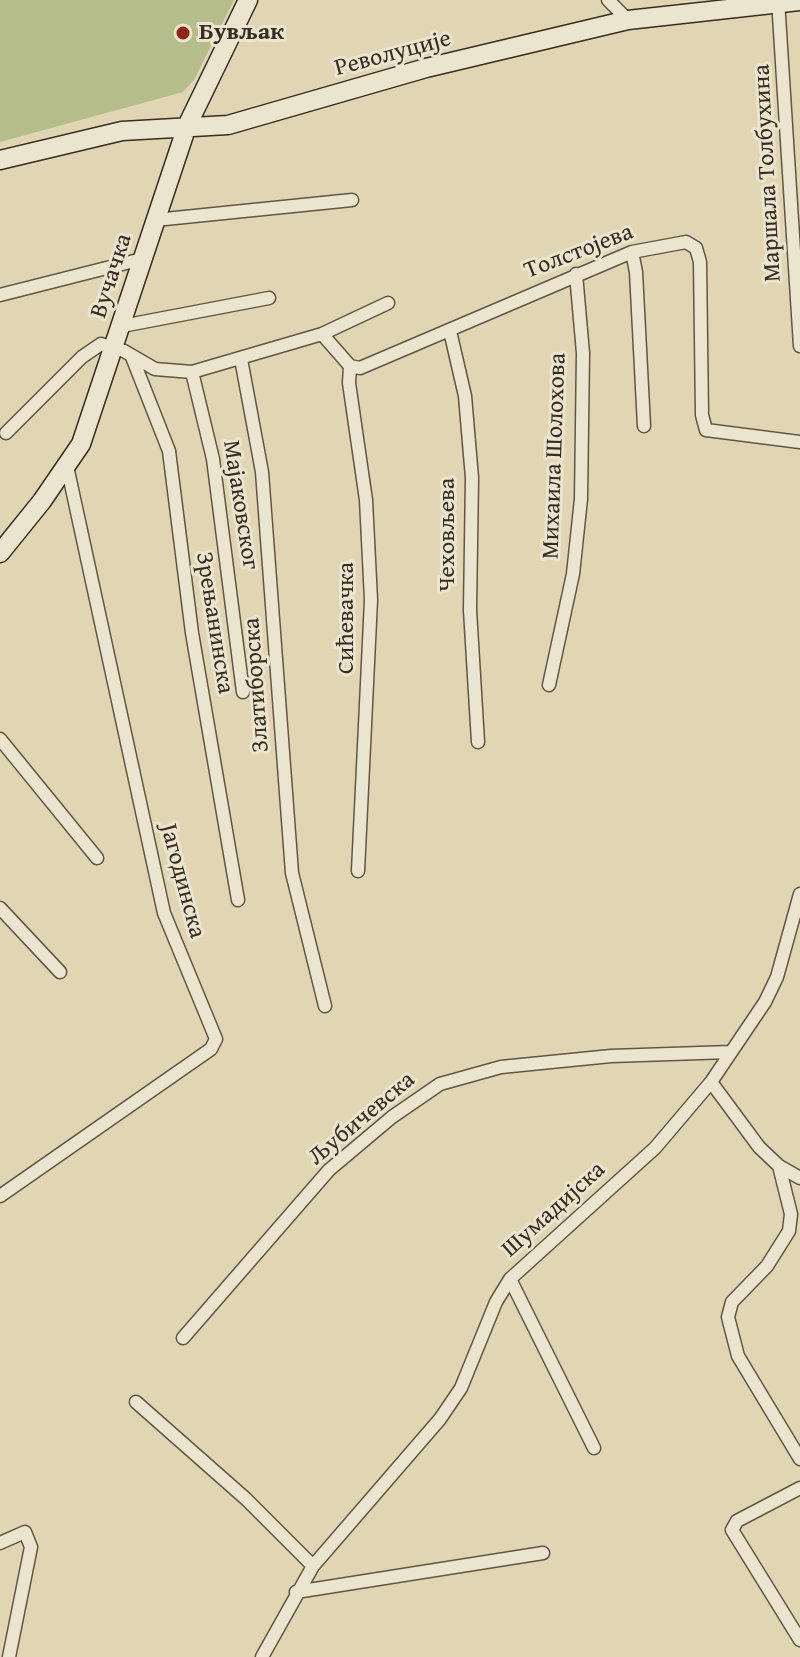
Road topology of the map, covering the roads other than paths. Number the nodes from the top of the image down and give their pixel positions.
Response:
1 (248, 0) edge
2 (608, 0) edge
3 (800, 1) edge
4 (779, 2) edge
5 (628, 20) junction
6 (187, 126) junction
7 (0, 160) edge
8 (352, 200) dead end
9 (155, 220) junction
10 (632, 252) junction
11 (142, 259) junction
12 (576, 274) junction
13 (0, 295) edge
14 (269, 298) dead end
15 (388, 303) dead end
16 (122, 326) junction
17 (450, 331) junction
18 (322, 334) junction
19 (800, 346) edge
20 (115, 347) junction
21 (132, 357) junction
22 (241, 359) junction
23 (350, 366) junction
24 (192, 372) junction
25 (644, 426) dead end
26 (6, 433) dead end
27 (800, 442) edge
28 (67, 466) junction
29 (0, 553) edge
30 (549, 685) dead end
31 (243, 692) dead end
32 (0, 739) edge
33 (478, 742) dead end
34 (97, 858) dead end
35 (358, 871) dead end
36 (800, 894) edge
37 (238, 900) dead end
38 (0, 908) edge
39 (798, 911) edge
40 (60, 972) dead end
41 (325, 1006) dead end
42 (730, 1052) junction
43 (711, 1082) junction
44 (779, 1166) junction
45 (800, 1178) edge
46 (0, 1196) edge
47 (510, 1279) junction
48 (183, 1338) dead end
49 (136, 1402) dead end
50 (594, 1448) dead end
51 (800, 1459) edge
52 (800, 1488) edge
53 (0, 1543) edge
54 (543, 1553) dead end
55 (313, 1566) junction
56 (296, 1592) junction
57 (15, 1619) junction
58 (0, 1621) edge
59 (800, 1640) edge
60 (9, 1657) edge
61 (262, 1657) edge

1 - 6 street, Вучачка
2 - 5 street
3 - 4 street, Револуције
4 - 5 street, Револуције
4 - 19 street, Маршала Толбухина
5 - 6 street, Револуције
6 - 7 street, Револуције
6 - 9 street, Вучачка
8 - 9 street
9 - 11 street, Вучачка
10 - 12 street, Толстојева
10 - 25 street
10 - 27 street, Толстојева
11 - 13 street
11 - 16 street, Вучачка
12 - 17 street, Толстојева
12 - 30 street, Михаила Шолохова
14 - 16 street
15 - 18 street
16 - 20 street, Вучачка
17 - 23 street, Толстојева
17 - 33 street, Чеховљева
18 - 22 street
18 - 23 street
20 - 21 street
20 - 26 street
20 - 28 street, Вучачка
21 - 24 street
21 - 37 street, Зрењанинска
22 - 24 street
22 - 41 street, Златиборска
23 - 35 street, Сићевачка
24 - 31 street, Мајаковског
28 - 29 street, Вучачка
28 - 46 street, Јагодинска
32 - 34 street
36 - 39 street, Шумадијска
38 - 40 street
39 - 42 street, Шумадијска
42 - 43 street, Шумадијска
42 - 48 street, Љубичевска
43 - 44 street
43 - 47 street, Шумадијска
44 - 45 street
44 - 51 street
47 - 50 street
47 - 55 street, Шумадијска
49 - 55 street
52 - 59 street
53 - 57 street
54 - 56 street
55 - 56 street, Шумадијска
56 - 61 street, Шумадијска
57 - 58 street
57 - 60 street

